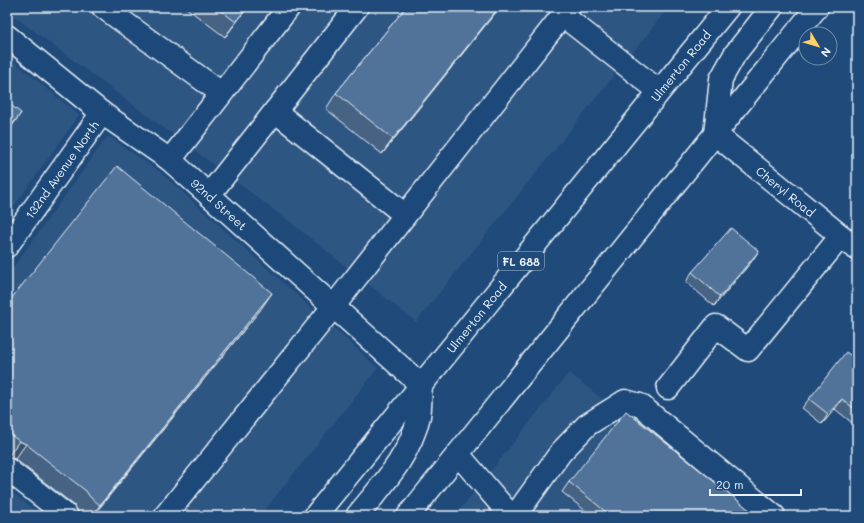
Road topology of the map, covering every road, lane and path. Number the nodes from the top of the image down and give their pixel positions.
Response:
1 (103, 7) edge
2 (289, 7) edge
3 (357, 7) edge
4 (728, 7) edge
5 (772, 7) edge
6 (817, 7) edge
7 (565, 11) edge
8 (7, 36) edge
9 (659, 92) junction
10 (221, 93) junction
11 (275, 111) junction
12 (102, 113) junction
13 (715, 134) junction
14 (170, 160) junction
15 (209, 195) junction
16 (405, 215) junction
17 (849, 243) edge
18 (7, 246) edge
19 (333, 307) junction
20 (421, 385) junction
21 (668, 388) dead end
22 (458, 454) junction
23 (7, 469) edge
24 (67, 516) edge
25 (165, 516) edge
26 (315, 516) edge
27 (357, 516) edge
28 (408, 516) edge
29 (511, 516) edge
30 (516, 516) edge
31 (774, 516) edge

1 - 10 main road
2 - 10 main road
3 - 11 main road
4 - 9 main road, Ulmerton Road / FL 688
5 - 13 main road
6 - 13 main road
7 - 9 main road
7 - 16 main road
8 - 12 main road, 92nd Street
9 - 20 main road, Ulmerton Road / FL 688
10 - 14 main road
11 - 15 main road
11 - 16 main road
12 - 14 main road, 92nd Street
12 - 18 main road, 132nd Avenue North
13 - 17 main road, Cheryl Road
13 - 22 main road
14 - 15 main road, 92nd Street
15 - 19 main road, 92nd Street
16 - 19 main road
17 - 21 main road
19 - 20 main road, 92nd Street
19 - 25 main road
20 - 26 main road, Ulmerton Road / FL 688
20 - 27 main road
22 - 28 main road
22 - 29 main road
23 - 24 main road
30 - 31 main road

